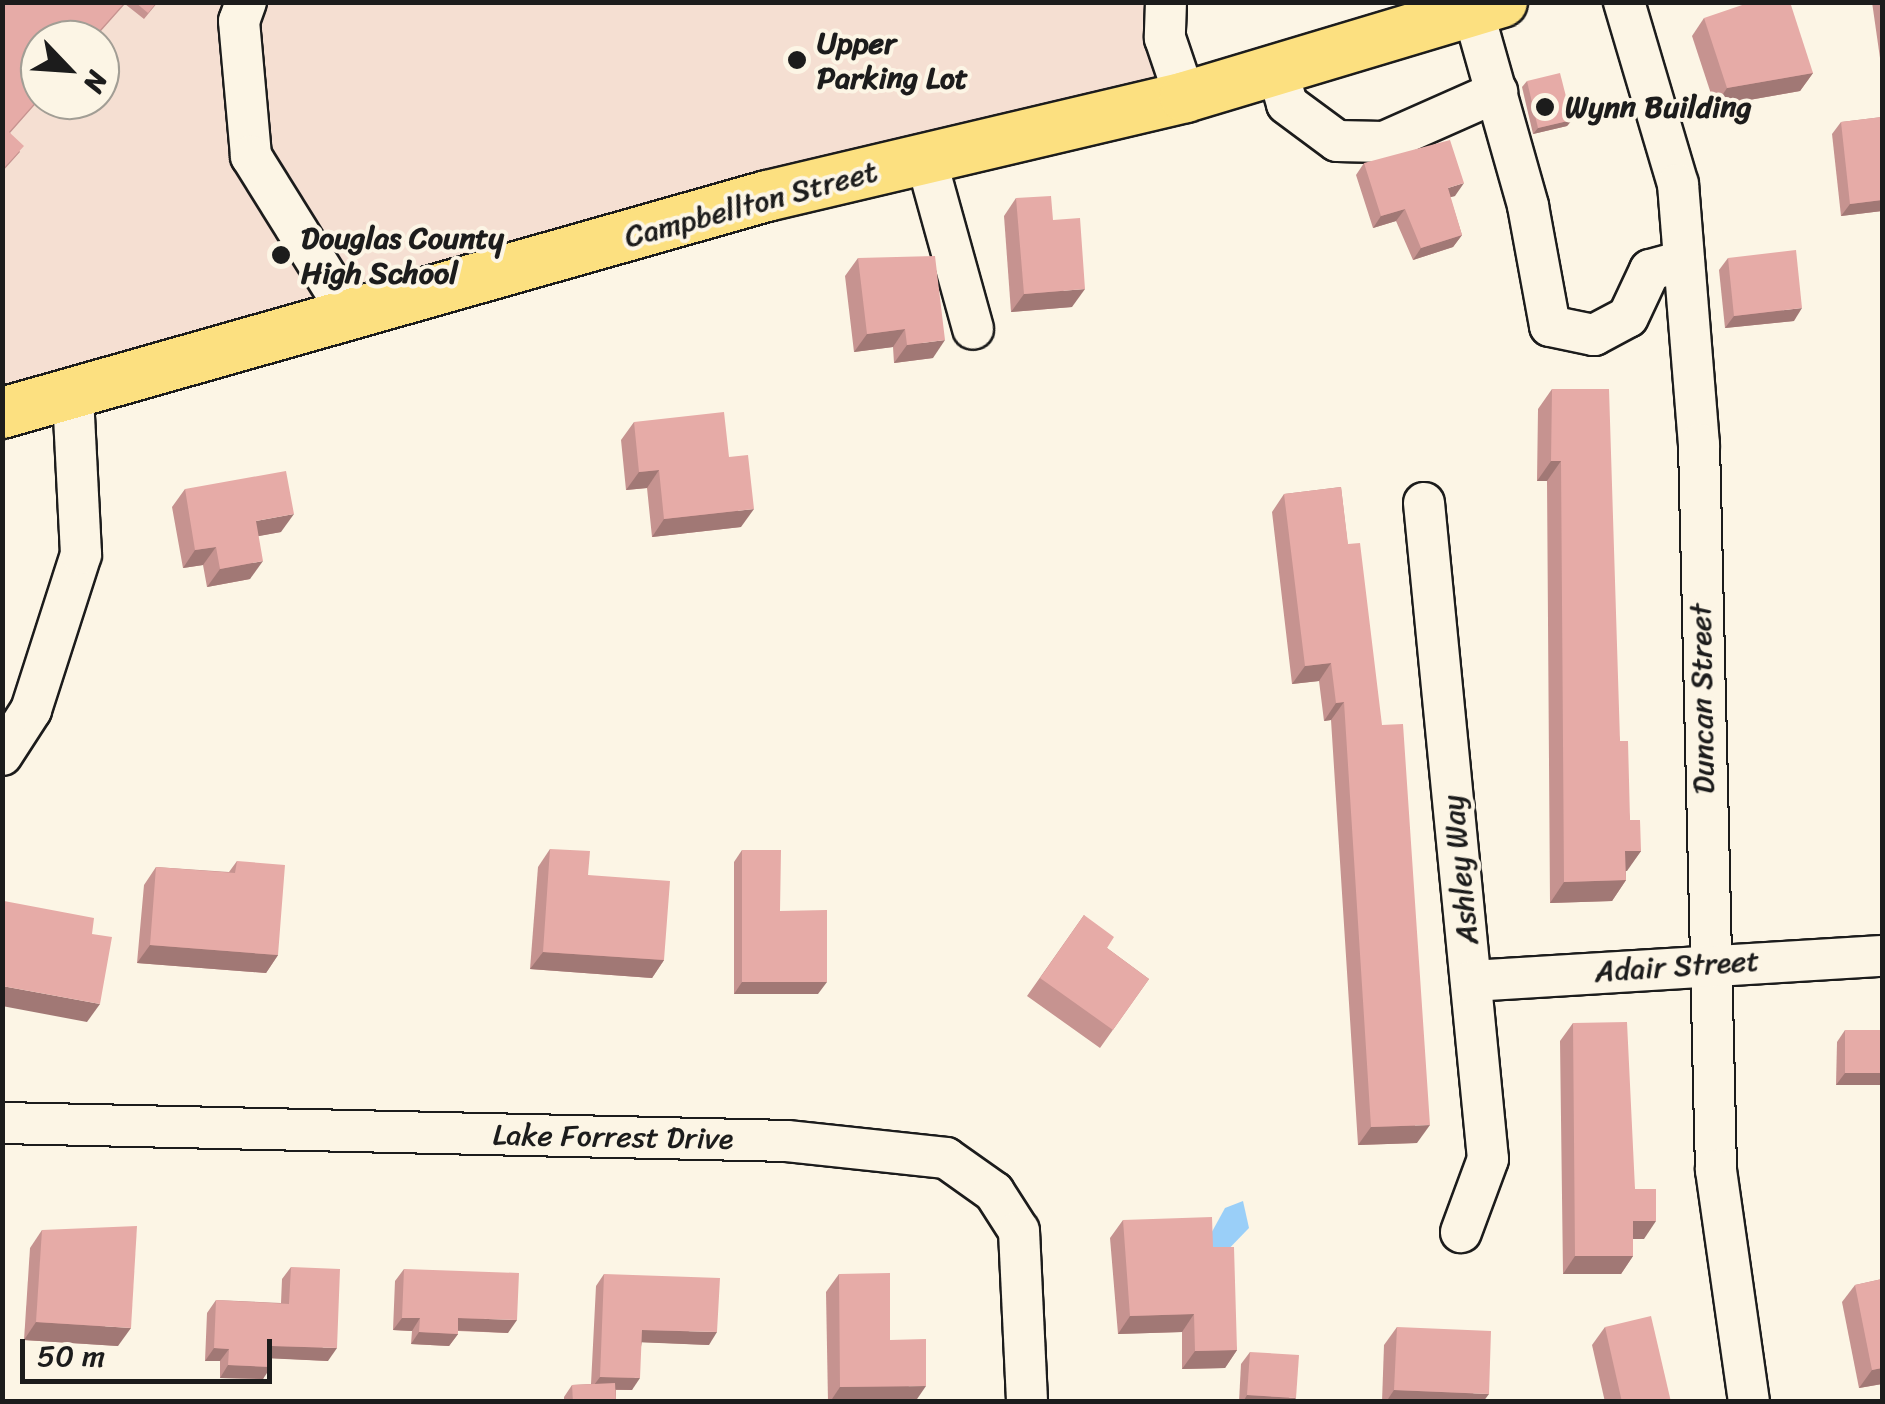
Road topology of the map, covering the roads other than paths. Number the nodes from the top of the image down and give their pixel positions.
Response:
1 (246, 2) edge
2 (1166, 2) edge
3 (1624, 2) edge
4 (1487, 7) edge
5 (1277, 70) junction
6 (1497, 92) junction
7 (1185, 98) junction
8 (926, 158) junction
9 (1684, 261) junction
10 (350, 315) junction
11 (973, 328) dead end
12 (74, 394) junction
13 (2, 414) edge
14 (1424, 503) dead end
15 (2, 755) edge
16 (1882, 956) edge
17 (1712, 962) junction
18 (1471, 980) junction
19 (2, 1123) edge
20 (1461, 1232) dead end
21 (1027, 1402) edge
22 (1750, 1402) edge

1 - 10 street
2 - 7 street
3 - 9 street, Duncan Street
4 - 5 main road, Campbellton Street
4 - 6 street
5 - 6 street
5 - 7 main road, Campbellton Street
6 - 9 street
7 - 8 main road, Campbellton Street
8 - 10 main road, Campbellton Street
8 - 11 street
9 - 17 street, Duncan Street
10 - 12 main road, Campbellton Street
12 - 13 main road, Campbellton Street
12 - 15 street
14 - 18 street, Ashley Way
16 - 17 street, Adair Street
17 - 18 street, Adair Street
17 - 22 street, Duncan Street
18 - 20 street, Ashley Way
19 - 21 street, Lake Forrest Drive

